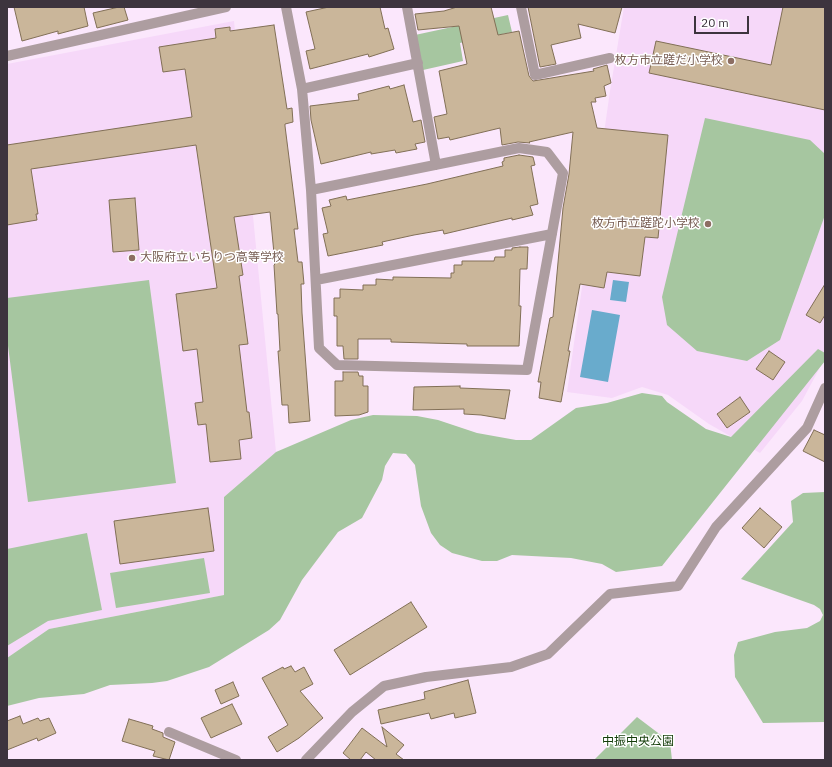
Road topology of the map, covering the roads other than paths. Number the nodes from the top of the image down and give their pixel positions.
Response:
1 (226, 7) edge
2 (286, 7) edge
3 (407, 7) edge
4 (521, 7) edge
5 (7, 56) edge
6 (610, 58) dead end
7 (418, 63) junction
8 (302, 89) junction
9 (436, 166) junction
10 (311, 190) junction
11 (552, 234) junction
12 (316, 280) junction
13 (825, 388) edge
14 (169, 732) dead end
15 (236, 760) edge
16 (306, 760) edge

1 - 5 street
2 - 8 street
3 - 7 street
4 - 6 street
7 - 8 street
7 - 9 street
8 - 10 street
9 - 10 street
9 - 11 street
10 - 12 street
11 - 12 street
11 - 12 street
13 - 16 street
14 - 15 street

